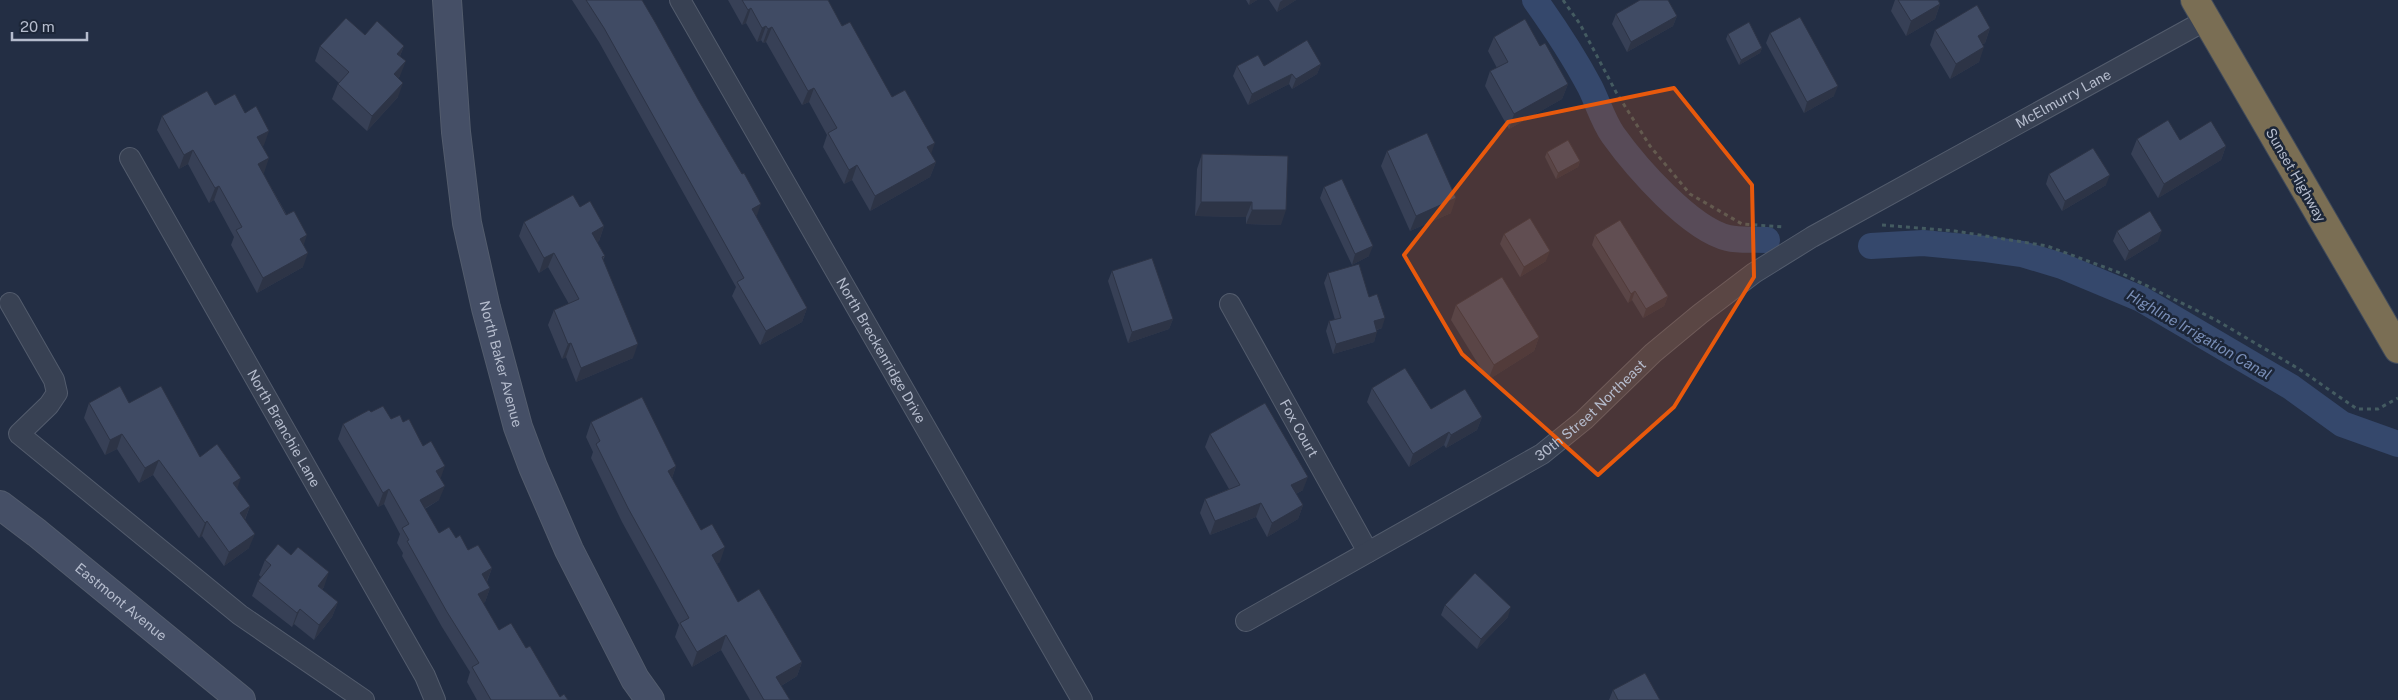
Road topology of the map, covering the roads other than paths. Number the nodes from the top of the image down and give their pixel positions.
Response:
1 (447, 0) edge
2 (680, 0) edge
3 (2201, 10) edge
4 (130, 158) dead end
5 (1919, 178) joint
6 (10, 303) dead end
7 (1230, 304) dead end
8 (2398, 349) edge
9 (0, 505) edge
10 (1368, 552) junction
11 (1246, 621) dead end
12 (241, 700) edge
13 (364, 700) edge
14 (436, 700) edge
15 (650, 700) edge
16 (1082, 700) edge

1 - 15 main road, North Baker Avenue
2 - 16 street, North Breckenridge Drive
3 - 5 street, McElmurry Lane
3 - 8 highway, Sunset Highway
4 - 14 street, North Branchie Lane
5 - 10 street, 30th Street Northeast
6 - 13 street
7 - 10 street, Fox Court
9 - 12 main road, Eastmont Avenue
10 - 11 street, 30th Street Northeast

